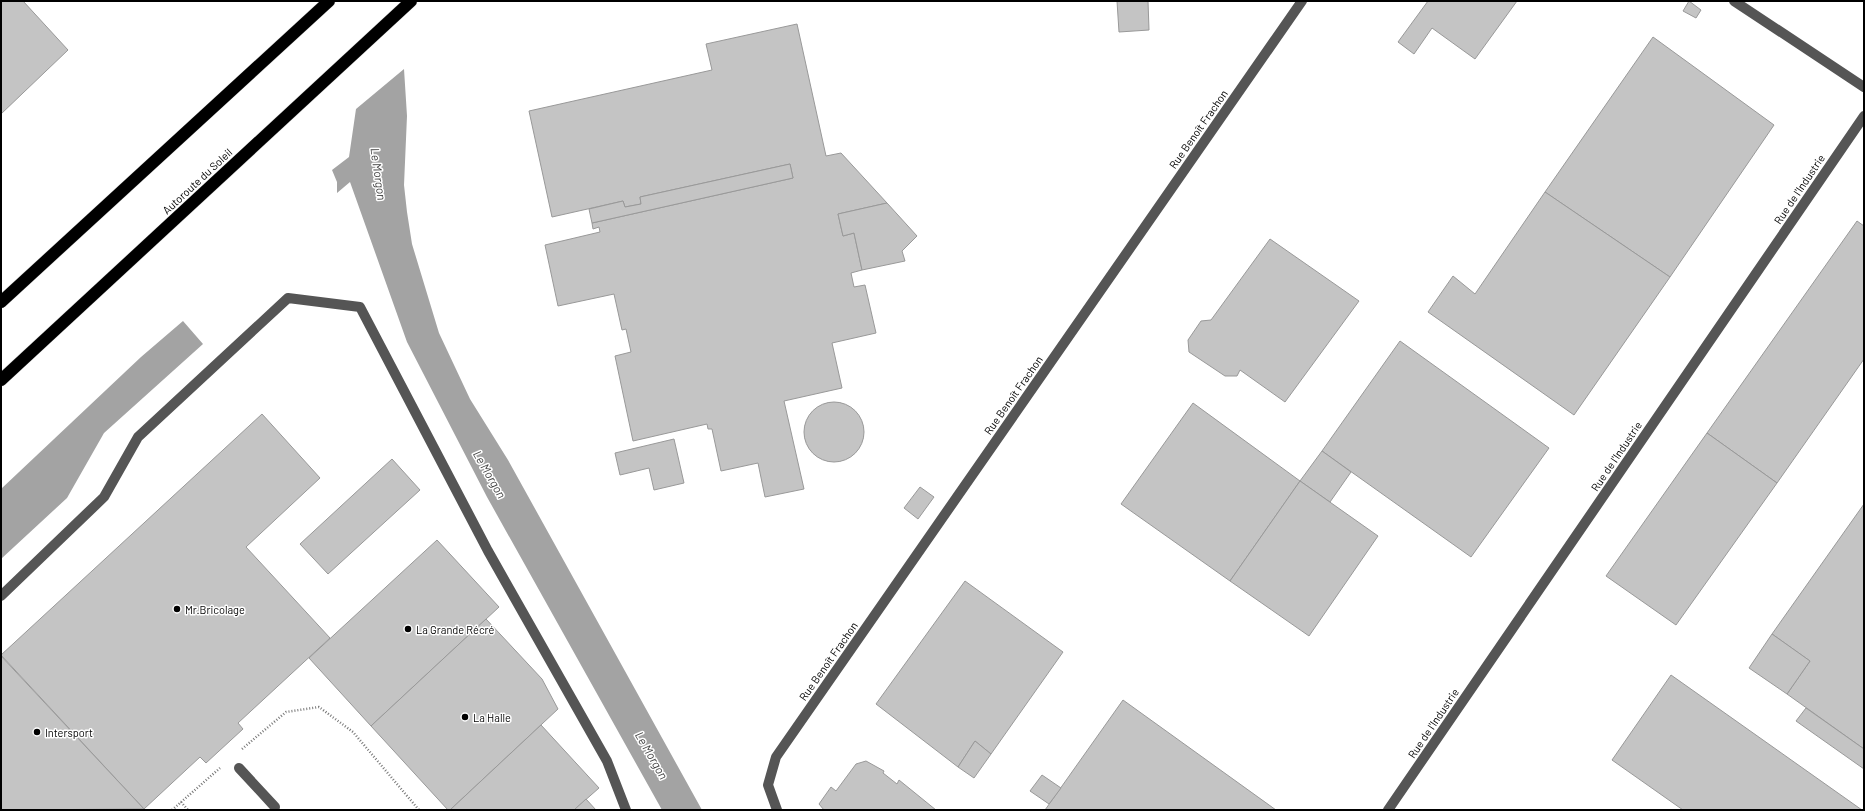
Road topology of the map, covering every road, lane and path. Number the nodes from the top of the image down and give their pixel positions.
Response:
1 (411, 1) edge
2 (1302, 1) edge
3 (1734, 1) edge
4 (327, 3) edge
5 (1864, 87) edge
6 (1864, 116) edge
7 (1, 302) edge
8 (1, 380) edge
9 (1, 596) edge
10 (236, 754) dead end
11 (225, 764) dead end
12 (239, 768) dead end
13 (181, 802) junction
14 (275, 807) dead end
15 (172, 810) edge
16 (188, 810) edge
17 (419, 810) edge
18 (626, 810) edge
19 (776, 810) edge
20 (1388, 810) edge

1 - 8 highway, Autoroute du Soleil
2 - 19 street, Rue Benoît Frachon
3 - 5 street
4 - 7 highway
6 - 20 street, Rue de l'Industrie
9 - 18 street
10 - 17 path
11 - 13 path
12 - 14 street
13 - 15 path
13 - 16 path

